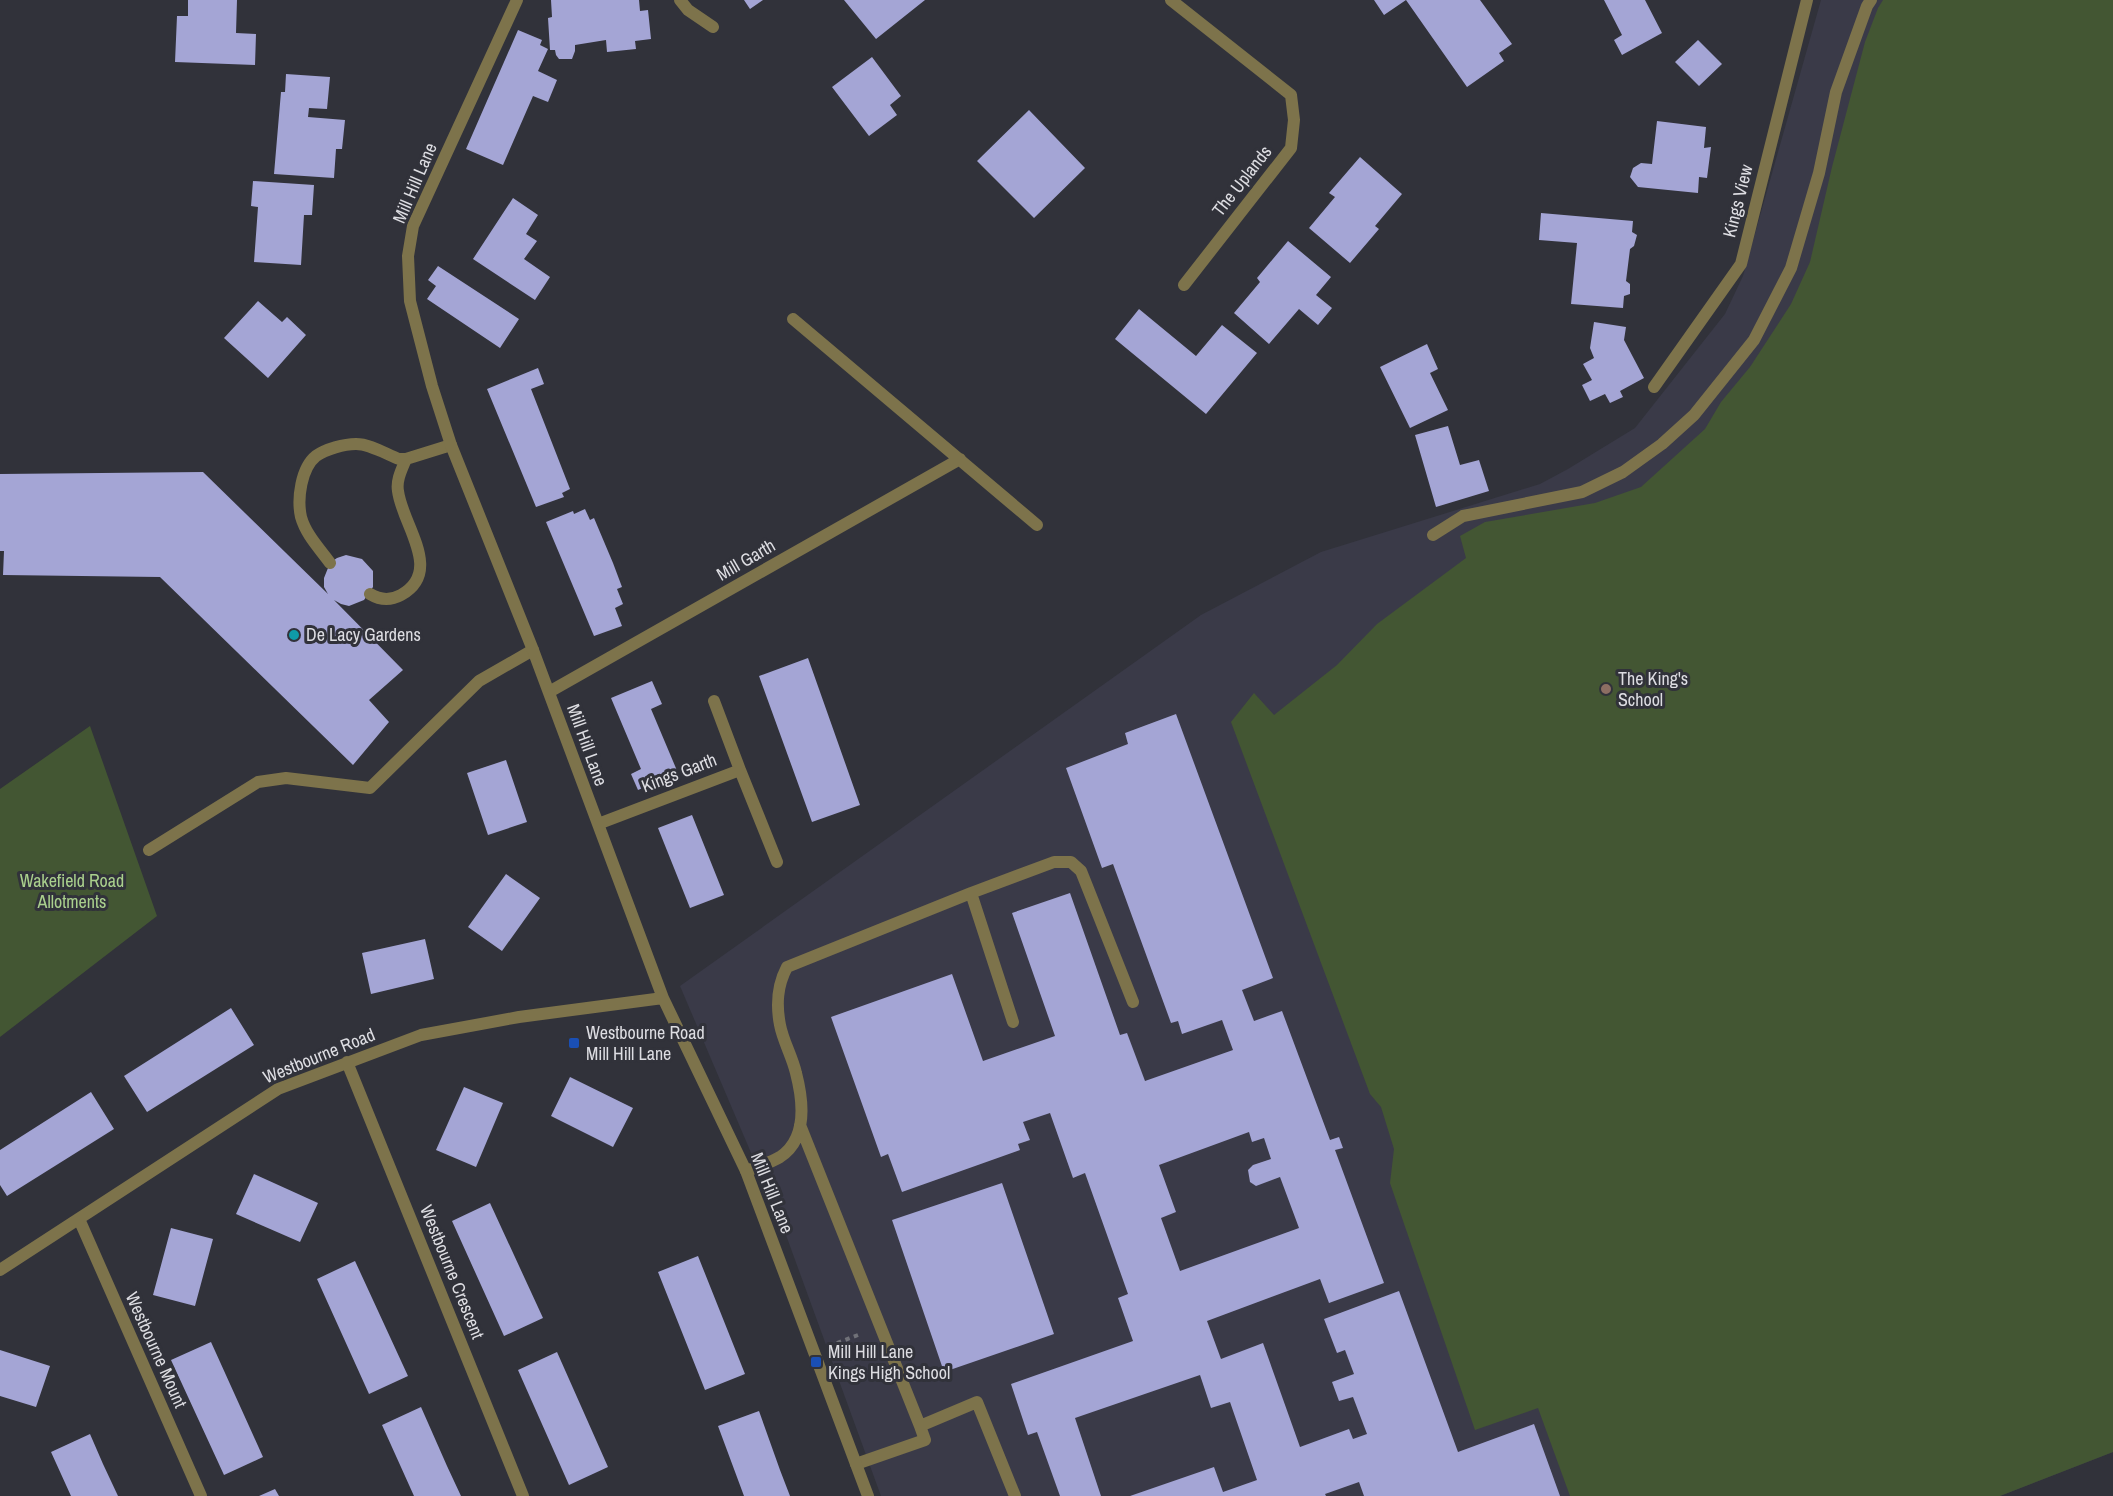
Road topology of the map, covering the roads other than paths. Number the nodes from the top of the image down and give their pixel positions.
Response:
1 (517, 0) edge
2 (680, 0) edge
3 (1171, 0) edge
4 (1807, 0) edge
5 (1871, 0) edge
6 (713, 27) dead end
7 (1184, 285) dead end
8 (793, 320) dead end
9 (1654, 387) dead end
10 (451, 445) junction
11 (406, 459) junction
12 (960, 459) junction
13 (1037, 525) dead end
14 (1433, 535) dead end
15 (330, 563) dead end
16 (370, 594) dead end
17 (533, 650) junction
18 (549, 692) junction
19 (714, 701) dead end
20 (740, 770) junction
21 (598, 824) junction
22 (149, 850) dead end
23 (777, 862) dead end
24 (970, 893) junction
25 (663, 998) junction
26 (1133, 1002) dead end
27 (1013, 1022) dead end
28 (347, 1062) junction
29 (800, 1125) junction
30 (746, 1171) junction
31 (79, 1219) junction
32 (0, 1270) edge
33 (920, 1426) junction
34 (856, 1464) junction
35 (201, 1496) edge
36 (523, 1496) edge
37 (868, 1496) edge
38 (1014, 1496) edge

1 - 10 street, Mill Hill Lane
2 - 6 street
3 - 7 street, The Uplands
4 - 9 street, Kings View
5 - 14 street
8 - 12 street
10 - 11 street
10 - 17 street, Mill Hill Lane
11 - 15 street
11 - 16 street
12 - 13 street
12 - 18 street, Mill Garth
17 - 18 street, Mill Hill Lane
17 - 22 street
18 - 21 street, Mill Hill Lane
19 - 20 street, Kings Garth
20 - 21 street, Kings Garth
20 - 23 street, Kings Garth
21 - 25 street, Mill Hill Lane
24 - 26 street
24 - 27 street
24 - 29 street
25 - 28 street, Westbourne Road
25 - 30 street, Mill Hill Lane
28 - 31 street, Westbourne Road
28 - 36 street, Westbourne Crescent
29 - 30 street
29 - 33 street
30 - 34 street, Mill Hill Lane
31 - 32 street, Westbourne Road
31 - 35 street, Westbourne Mount
33 - 34 street
33 - 38 street
34 - 37 street, Mill Hill Lane

